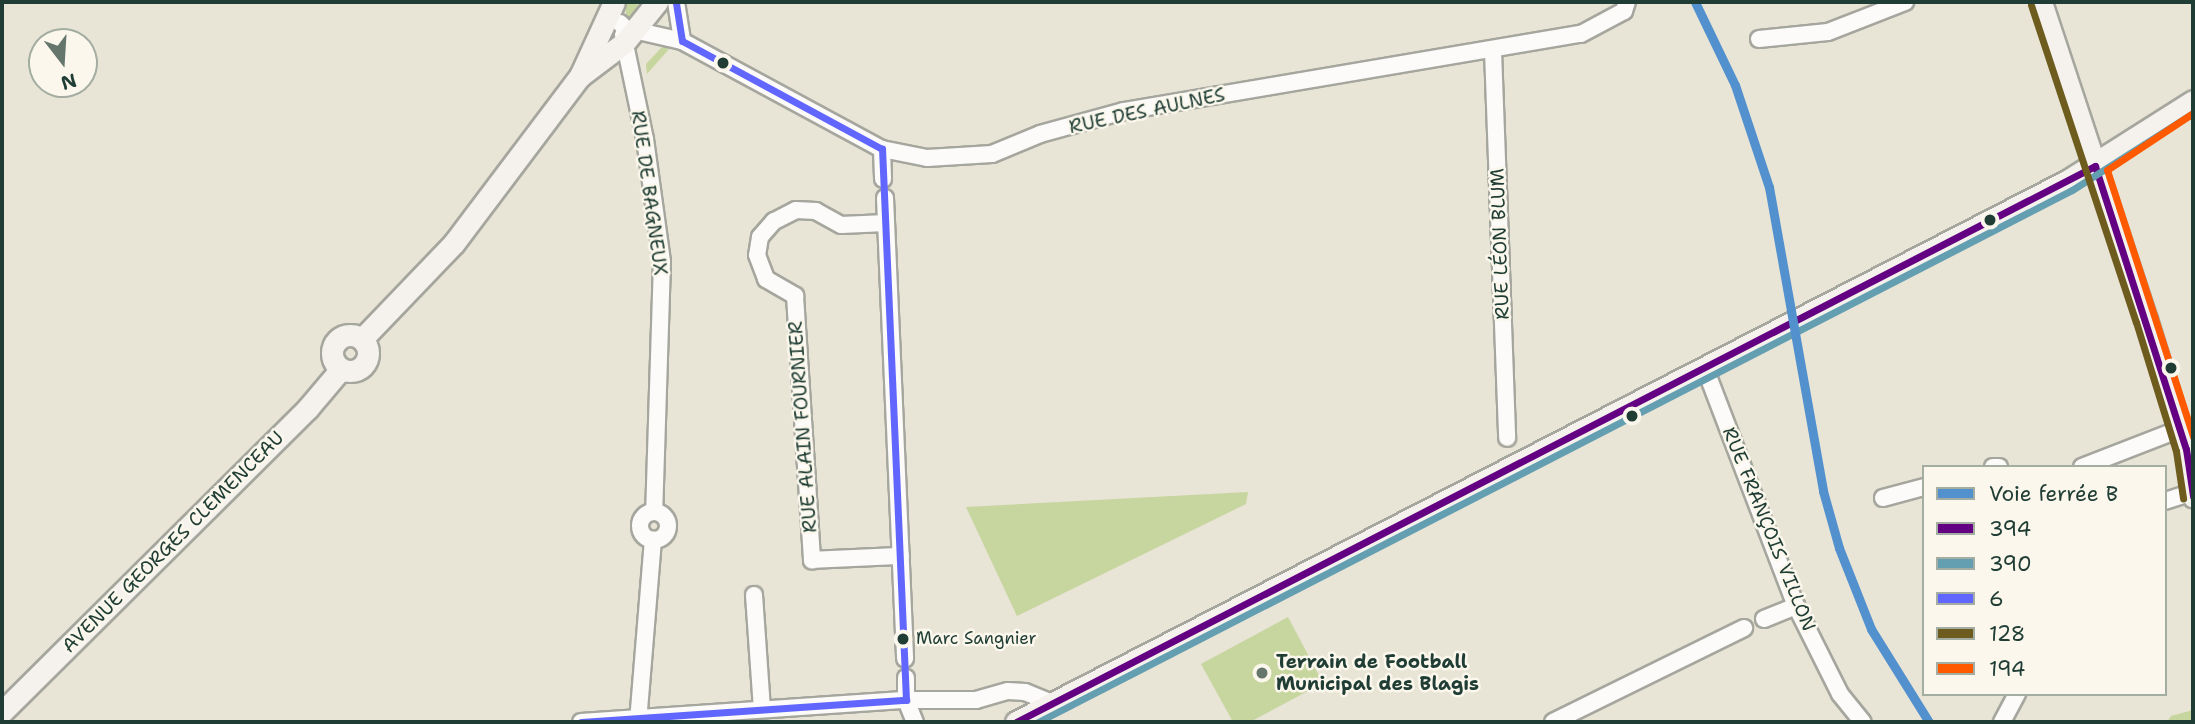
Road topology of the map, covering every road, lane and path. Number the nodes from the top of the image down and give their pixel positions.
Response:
1 (615, 2) edge
2 (676, 2) edge
3 (1627, 2) edge
4 (1905, 2) edge
5 (2041, 2) edge
6 (651, 4) edge
7 (626, 32) junction
8 (1759, 39) dead end
9 (682, 41) junction
10 (1493, 51) junction
11 (604, 59) junction
12 (630, 69) junction
13 (580, 76) junction
14 (2193, 102) edge
15 (882, 149) junction
16 (2095, 166) junction
17 (883, 179) dead end
18 (885, 198) dead end
19 (886, 223) junction
20 (1705, 368) junction
21 (1507, 438) dead end
22 (2186, 441) edge
23 (2090, 465) edge
24 (1922, 487) edge
25 (2193, 494) edge
26 (1883, 498) dead end
27 (2167, 500) edge
28 (901, 556) junction
29 (754, 595) dead end
30 (1796, 606) junction
31 (1764, 620) dead end
32 (1744, 628) dead end
33 (905, 659) dead end
34 (906, 678) dead end
35 (2016, 696) edge
36 (906, 700) junction
37 (1052, 704) junction
38 (762, 709) junction
39 (2, 712) edge
40 (639, 720) edge
41 (582, 722) edge
42 (915, 722) edge
43 (1016, 722) edge
44 (1553, 722) edge
45 (1863, 722) edge
46 (2002, 722) edge

1 - 7 street, RUE DE BAGNEUX
1 - 13 main road
2 - 9 street
3 - 10 street, RUE DES AULNES
4 - 8 street
5 - 16 main road
6 - 7 main road
7 - 9 street, RUE DES AULNES
7 - 11 main road
7 - 12 street, RUE DE BAGNEUX
9 - 15 street, RUE DES AULNES
10 - 15 street, RUE DES AULNES
10 - 21 street, RUE LÉON BLUM
11 - 12 street
11 - 13 main road
12 - 40 street, RUE DE BAGNEUX
13 - 39 main road, AVENUE GEORGES CLEMENCEAU
14 - 16 main road
15 - 17 street
16 - 20 main road
16 - 22 main road
18 - 19 street
19 - 28 street
19 - 28 street, RUE ALAIN FOURNIER
20 - 30 street, RUE FRANÇOIS VILLON
20 - 37 main road
22 - 23 street
22 - 25 main road
24 - 26 street
25 - 27 street
28 - 33 street
29 - 38 street
30 - 31 street
30 - 45 street, RUE FRANÇOIS VILLON
32 - 44 street
34 - 36 street
35 - 46 street
36 - 37 street
36 - 38 street
36 - 42 street
37 - 43 main road
38 - 40 street
40 - 41 street

